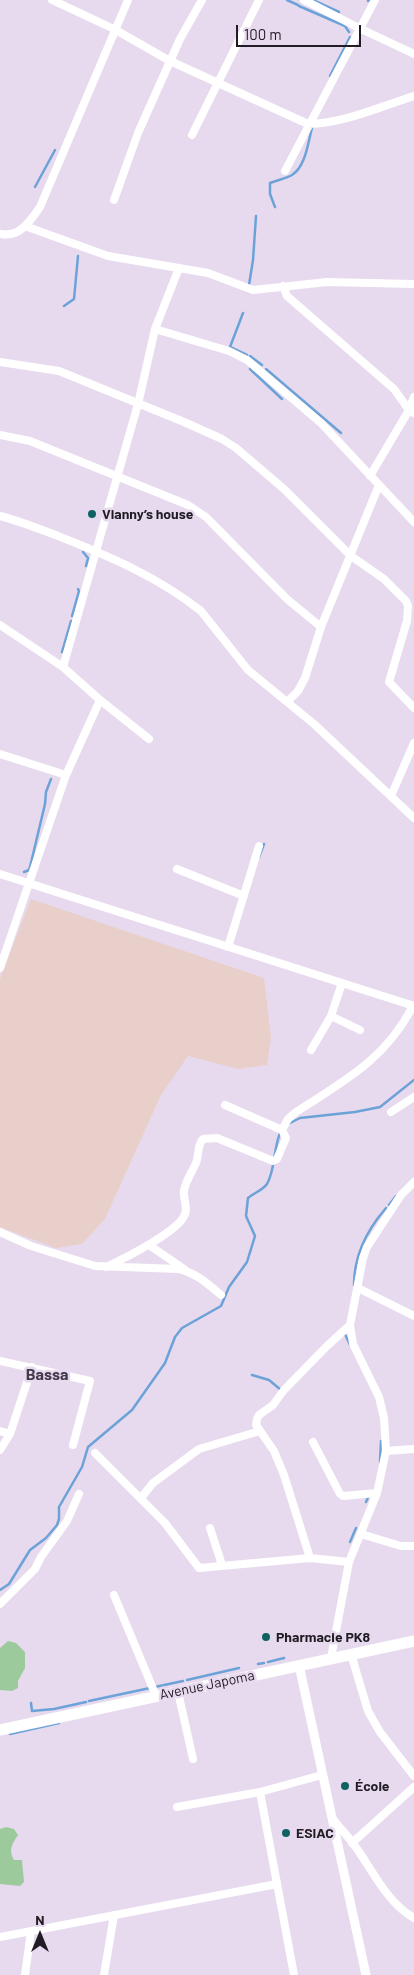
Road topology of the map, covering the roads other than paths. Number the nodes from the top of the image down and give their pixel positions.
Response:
1 (128, 0) edge
2 (202, 0) edge
3 (258, 0) edge
4 (304, 0) edge
5 (375, 0) edge
6 (55, 1) edge
7 (114, 29) junction
8 (361, 30) junction
9 (414, 54) edge
10 (170, 61) junction
11 (218, 83) junction
12 (414, 96) edge
13 (308, 124) junction
14 (192, 135) dead end
15 (285, 171) dead end
16 (114, 200) dead end
17 (25, 226) junction
18 (0, 234) edge
19 (178, 268) junction
20 (414, 284) edge
21 (283, 286) junction
22 (155, 329) junction
23 (0, 362) edge
24 (414, 397) edge
25 (138, 404) junction
26 (412, 411) edge
27 (0, 435) edge
28 (117, 475) junction
29 (370, 476) junction
30 (379, 485) junction
31 (0, 516) edge
32 (414, 522) edge
33 (96, 551) junction
34 (352, 556) junction
35 (0, 625) edge
36 (321, 627) junction
37 (63, 667) junction
38 (100, 700) junction
39 (287, 702) junction
40 (414, 708) edge
41 (149, 739) dead end
42 (414, 743) edge
43 (0, 754) edge
44 (66, 775) junction
45 (391, 796) junction
46 (414, 818) edge
47 (259, 846) dead end
48 (177, 870) dead end
49 (0, 874) edge
50 (29, 884) junction
51 (244, 896) junction
52 (228, 947) junction
53 (0, 968) edge
54 (342, 983) junction
55 (413, 1006) edge
56 (331, 1016) junction
57 (360, 1030) dead end
58 (311, 1050) dead end
59 (414, 1097) edge
60 (225, 1105) dead end
61 (391, 1112) dead end
62 (282, 1130) junction
63 (414, 1182) edge
64 (0, 1232) edge
65 (149, 1245) junction
66 (106, 1267) junction
67 (197, 1275) junction
68 (358, 1288) junction
69 (221, 1295) dead end
70 (414, 1316) edge
71 (350, 1325) junction
72 (0, 1361) edge
73 (32, 1368) junction
74 (0, 1431) edge
75 (260, 1431) junction
76 (10, 1434) junction
77 (313, 1442) dead end
78 (73, 1445) dead end
79 (414, 1449) edge
80 (0, 1450) edge
81 (386, 1451) junction
82 (96, 1454) dead end
83 (377, 1493) junction
84 (79, 1494) dead end
85 (141, 1498) junction
86 (210, 1528) dead end
87 (361, 1534) junction
88 (414, 1546) edge
89 (310, 1558) junction
90 (349, 1562) junction
91 (222, 1565) junction
92 (114, 1595) dead end
93 (0, 1604) edge
94 (414, 1641) edge
95 (351, 1654) junction
96 (331, 1658) junction
97 (299, 1665) junction
98 (178, 1692) junction
99 (156, 1696) junction
100 (0, 1730) edge
101 (194, 1759) dead end
102 (322, 1775) junction
103 (414, 1776) edge
104 (414, 1787) edge
105 (260, 1792) junction
106 (177, 1807) dead end
107 (332, 1818) junction
108 (352, 1843) junction
109 (277, 1884) junction
110 (114, 1915) junction
111 (414, 1918) edge
112 (31, 1931) junction
113 (0, 1937) edge
114 (25, 1975) edge
115 (104, 1975) edge
116 (294, 1975) edge
117 (366, 1975) edge

1 - 7 street
2 - 10 street
3 - 11 street
4 - 8 street
5 - 8 street
6 - 7 street
7 - 10 street
7 - 17 street
8 - 9 street
8 - 13 street
10 - 11 street
10 - 16 street
11 - 13 street
11 - 14 street
12 - 13 street
13 - 15 street
17 - 18 street
17 - 19 street
19 - 21 street
19 - 22 street
20 - 21 street
21 - 26 street
22 - 25 street
22 - 29 street
23 - 25 street
24 - 26 street
25 - 28 street
25 - 34 street
26 - 29 street
27 - 28 street
28 - 33 street
28 - 36 street
29 - 30 street
30 - 32 street
30 - 34 street
31 - 33 street
33 - 37 street
33 - 39 street
34 - 36 street
34 - 40 street
35 - 37 street
36 - 39 street
37 - 38 street
38 - 41 street
38 - 44 street
39 - 45 street
42 - 45 street
43 - 44 street
44 - 50 street
45 - 46 street
47 - 51 street
48 - 51 street
49 - 50 street
50 - 52 street
50 - 53 street
51 - 52 street
52 - 54 street
54 - 55 street
54 - 56 street
55 - 62 street
56 - 57 street
56 - 58 street
59 - 61 street
60 - 62 street
62 - 65 street
63 - 68 street
64 - 66 street
65 - 66 street
65 - 67 street
66 - 67 street
67 - 69 street
68 - 70 street
68 - 71 street
71 - 75 street
71 - 81 street
72 - 73 street
73 - 76 street
73 - 78 street
74 - 76 street
75 - 85 street
75 - 89 street
76 - 80 street
77 - 83 street
79 - 81 street
81 - 83 street
82 - 85 street
83 - 87 street
84 - 93 street
85 - 91 street
86 - 91 street
87 - 88 street
87 - 90 street
89 - 90 street
89 - 91 street
90 - 96 street
92 - 99 street
94 - 95 main road, Avenue Japoma
95 - 96 main road, Avenue Japoma
95 - 103 street
96 - 97 main road, Avenue Japoma
97 - 98 main road, Avenue Japoma
97 - 102 street
98 - 99 main road, Avenue Japoma
98 - 101 street
99 - 100 main road, Avenue Japoma
102 - 105 street
102 - 107 street
104 - 108 street
105 - 106 street
105 - 109 street
107 - 108 street
107 - 117 street
108 - 111 street
109 - 110 street
109 - 116 street
110 - 112 street
110 - 115 street
112 - 113 street
112 - 114 street

